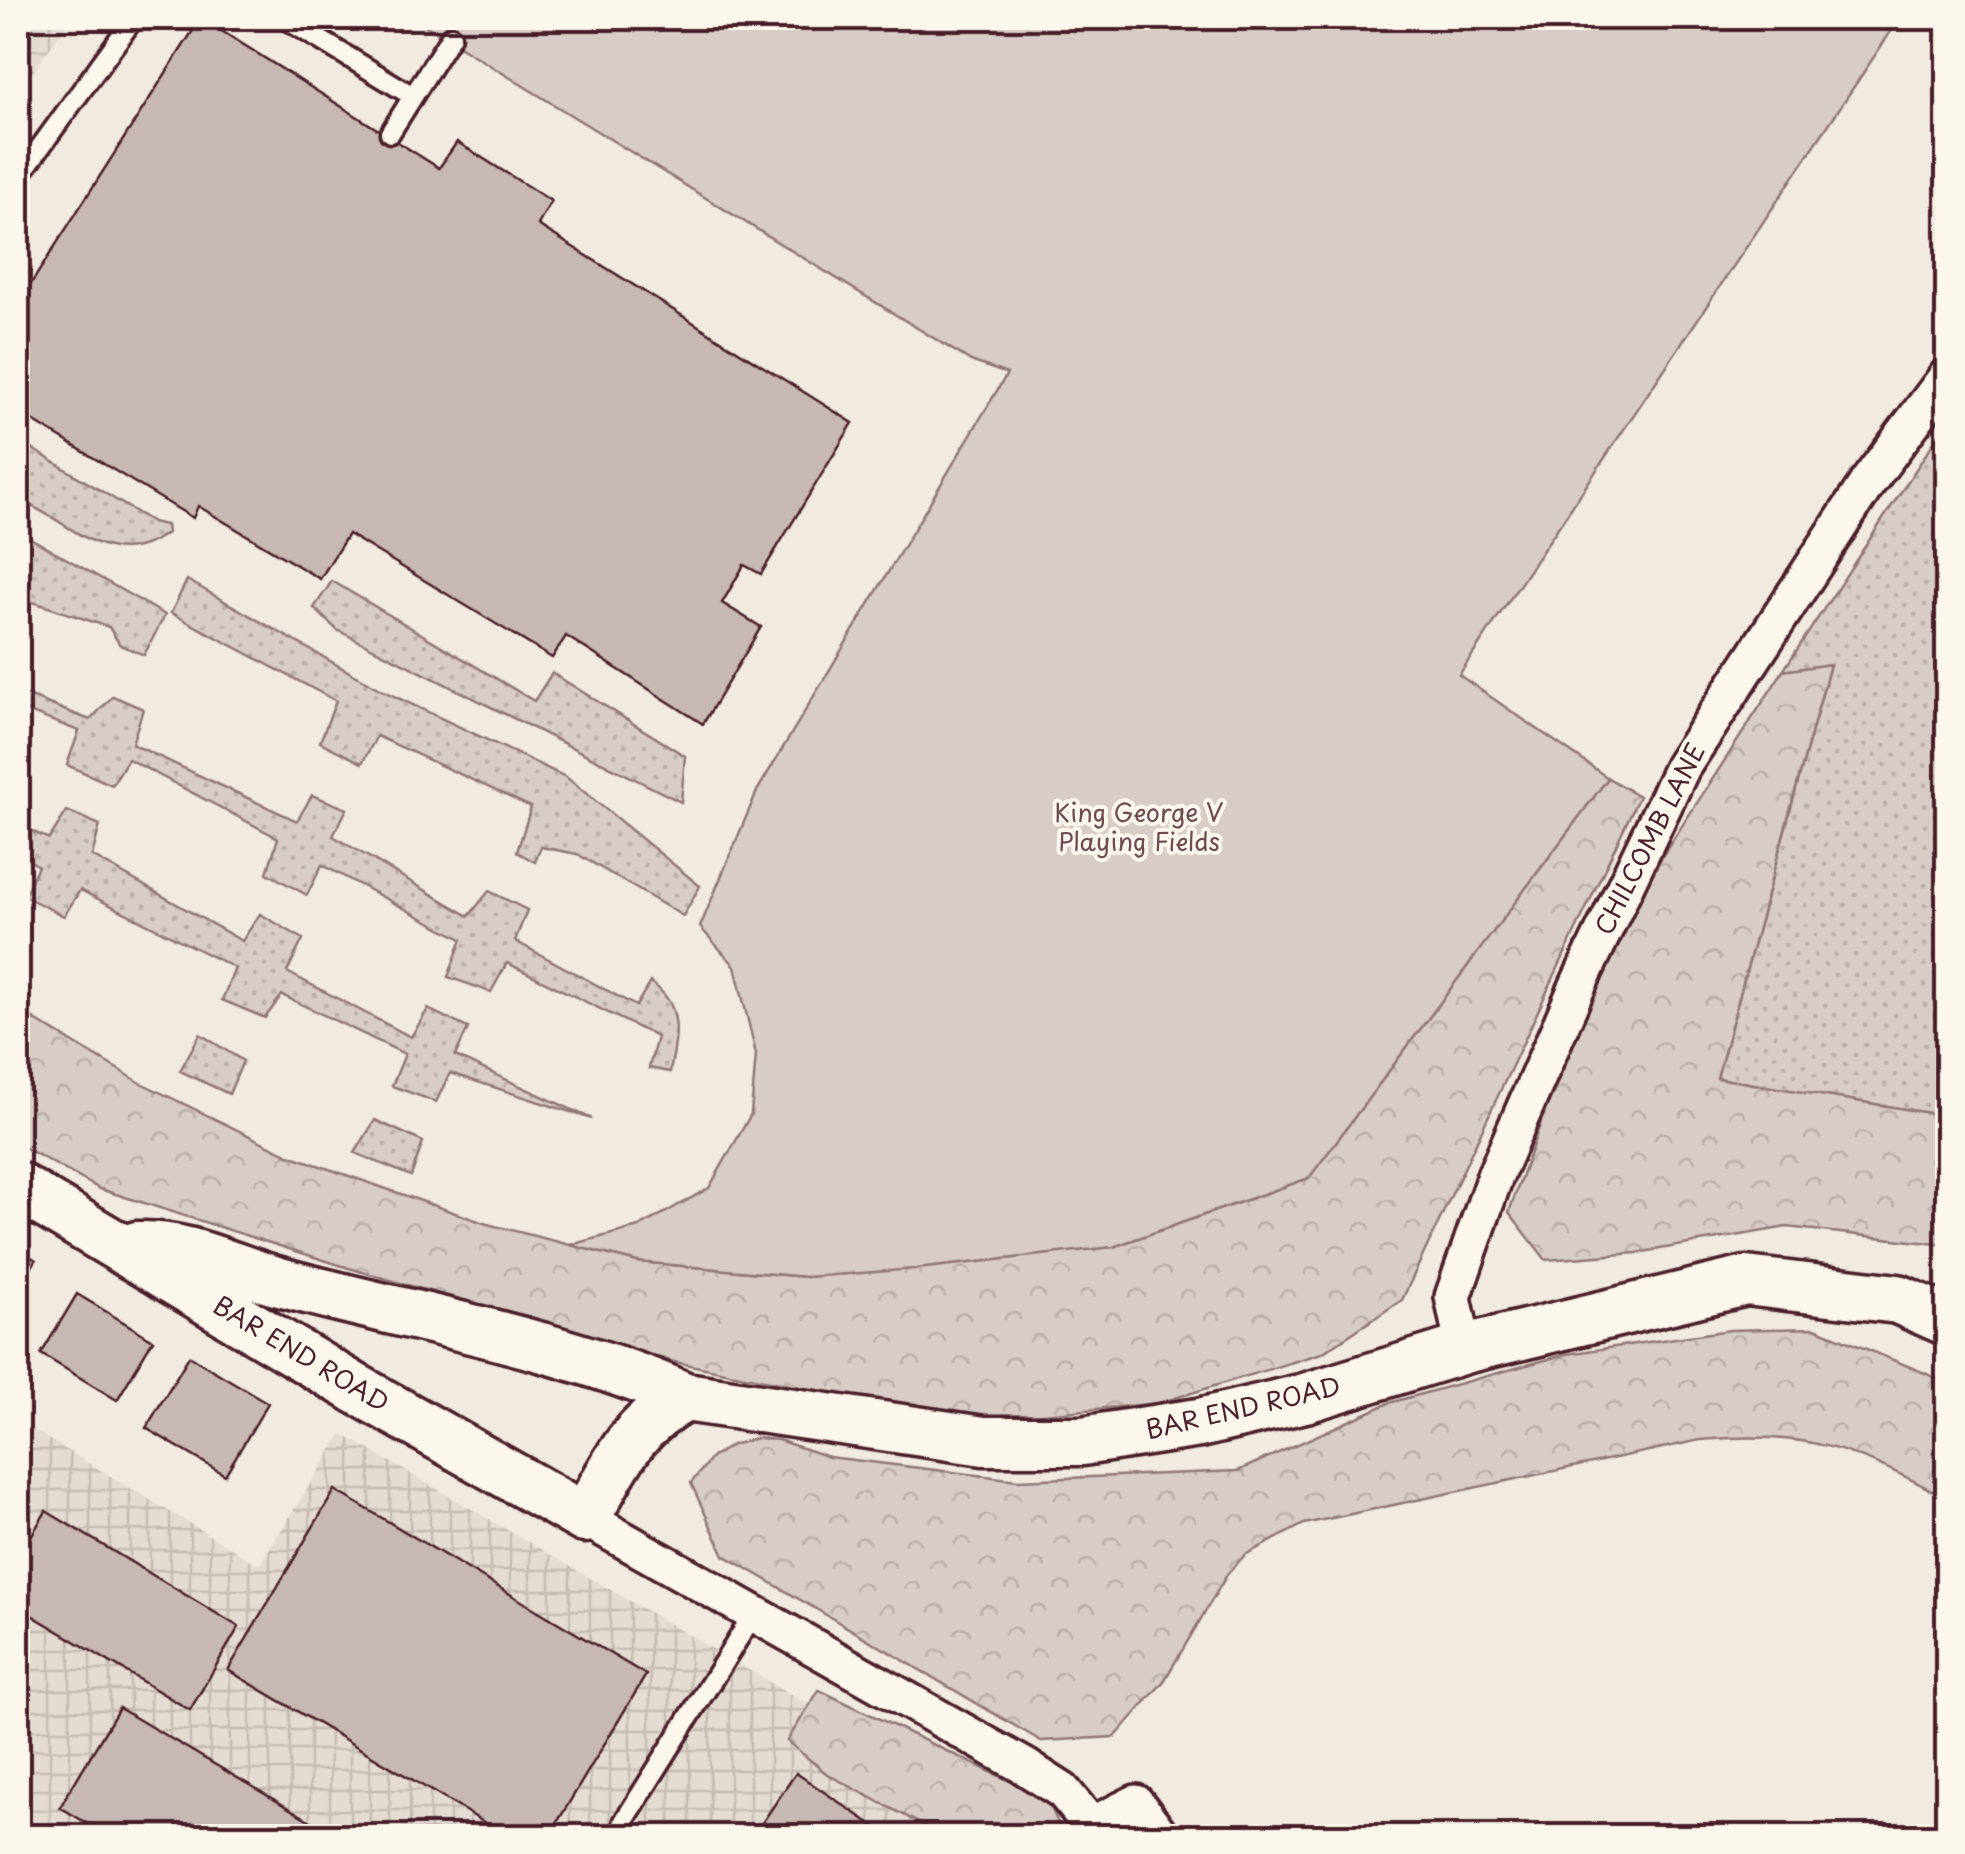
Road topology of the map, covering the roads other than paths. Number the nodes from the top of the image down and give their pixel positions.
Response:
1 (134, 18) edge
2 (284, 18) edge
3 (451, 36) dead end
4 (411, 95) junction
5 (390, 132) dead end
6 (18, 178) edge
7 (1948, 375) edge
8 (18, 1187) edge
9 (124, 1247) junction
10 (1948, 1321) edge
11 (1464, 1349) junction
12 (685, 1397) junction
13 (585, 1518) junction
14 (756, 1612) junction
15 (1097, 1830) edge
16 (620, 1836) edge
17 (1161, 1836) edge

1 - 6 lane
2 - 4 lane
3 - 4 lane
4 - 5 lane
7 - 11 street, CHILCOMB LANE
8 - 9 main road, BAR END ROAD
9 - 12 main road, BAR END ROAD
9 - 13 main road, BAR END ROAD
10 - 11 main road, BAR END ROAD
11 - 12 main road, BAR END ROAD
12 - 13 main road
13 - 14 street, BAR END ROAD
14 - 15 street, BAR END ROAD
14 - 16 lane
15 - 17 street

